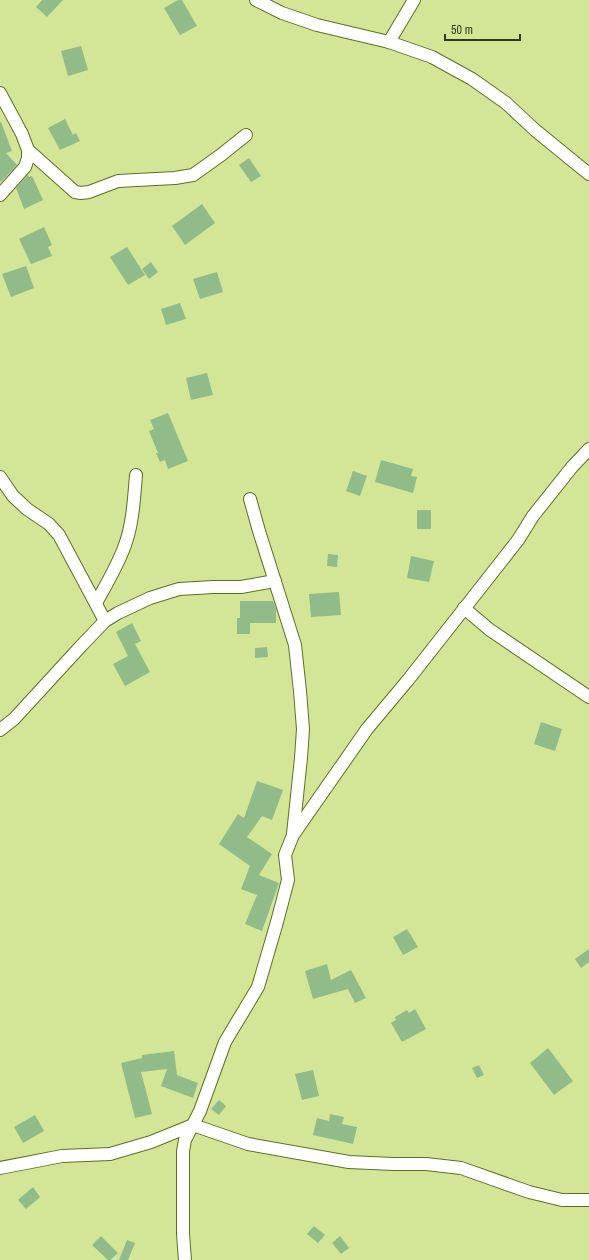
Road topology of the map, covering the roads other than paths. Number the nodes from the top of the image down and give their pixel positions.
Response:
1 (256, 0) edge
2 (414, 0) edge
3 (390, 42) junction
4 (0, 93) edge
5 (246, 135) dead end
6 (28, 150) junction
7 (589, 173) edge
8 (0, 195) edge
9 (589, 449) edge
10 (136, 475) dead end
11 (0, 476) edge
12 (250, 499) dead end
13 (275, 581) junction
14 (96, 604) junction
15 (464, 608) junction
16 (105, 621) junction
17 (589, 697) edge
18 (0, 730) edge
19 (293, 835) junction
20 (193, 1125) junction
21 (0, 1168) edge
22 (589, 1200) edge
23 (185, 1260) edge

1 - 3 street
2 - 3 street
3 - 7 street
4 - 6 street
5 - 6 street
6 - 8 street
9 - 15 street
10 - 14 street
11 - 14 street
12 - 13 street
13 - 16 street
13 - 19 street
14 - 16 street
15 - 17 street
15 - 19 street
16 - 18 street
19 - 20 street
20 - 21 street
20 - 22 street
20 - 23 street

